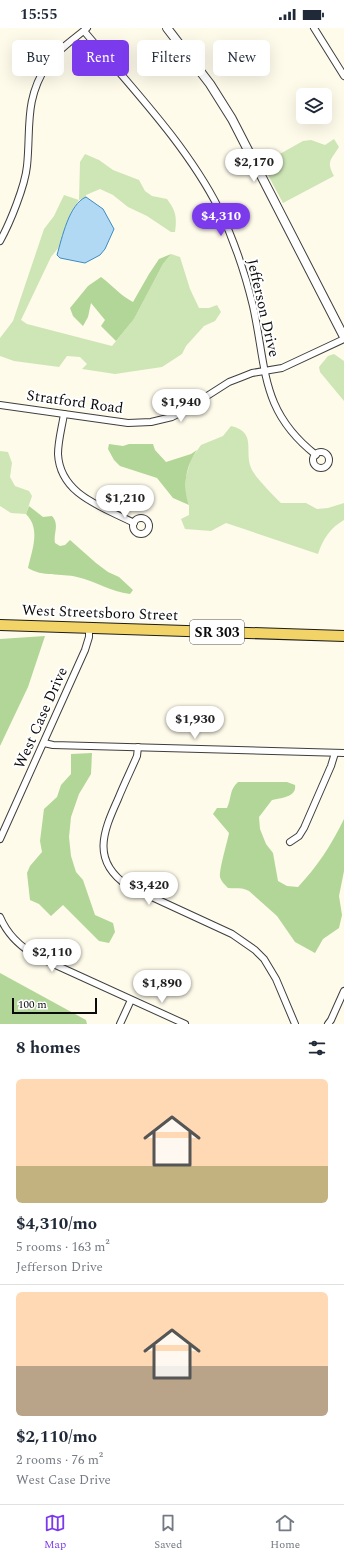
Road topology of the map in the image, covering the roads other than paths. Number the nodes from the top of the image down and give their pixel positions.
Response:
1 (167, 28) edge
2 (314, 28) edge
3 (85, 29) edge
4 (344, 76) edge
5 (0, 241) edge
6 (344, 338) edge
7 (264, 372) junction
8 (0, 405) edge
9 (64, 414) junction
10 (316, 455) dead end
11 (134, 523) dead end
12 (0, 625) edge
13 (89, 627) junction
14 (344, 636) edge
15 (44, 743) junction
16 (138, 747) junction
17 (335, 753) junction
18 (344, 753) edge
19 (0, 839) edge
20 (290, 842) dead end
21 (0, 917) edge
22 (344, 991) edge
23 (131, 1000) junction
24 (120, 1024) edge
25 (185, 1024) edge
26 (295, 1024) edge
27 (328, 1024) edge

1 - 6 street
2 - 4 street
3 - 5 street
3 - 7 street, Jefferson Drive
6 - 7 street, Stratford Road
7 - 9 street, Stratford Road
7 - 10 street, Jefferson Drive
8 - 9 street, Stratford Road
9 - 11 street
12 - 13 main road, West Streetsboro Street / SR 303
13 - 14 main road, West Streetsboro Street / SR 303
13 - 15 street, West Case Drive
15 - 16 street
15 - 19 street, West Case Drive
16 - 17 street
16 - 26 street
17 - 18 street
17 - 20 street
21 - 23 street
22 - 27 street
23 - 24 street
23 - 25 street

